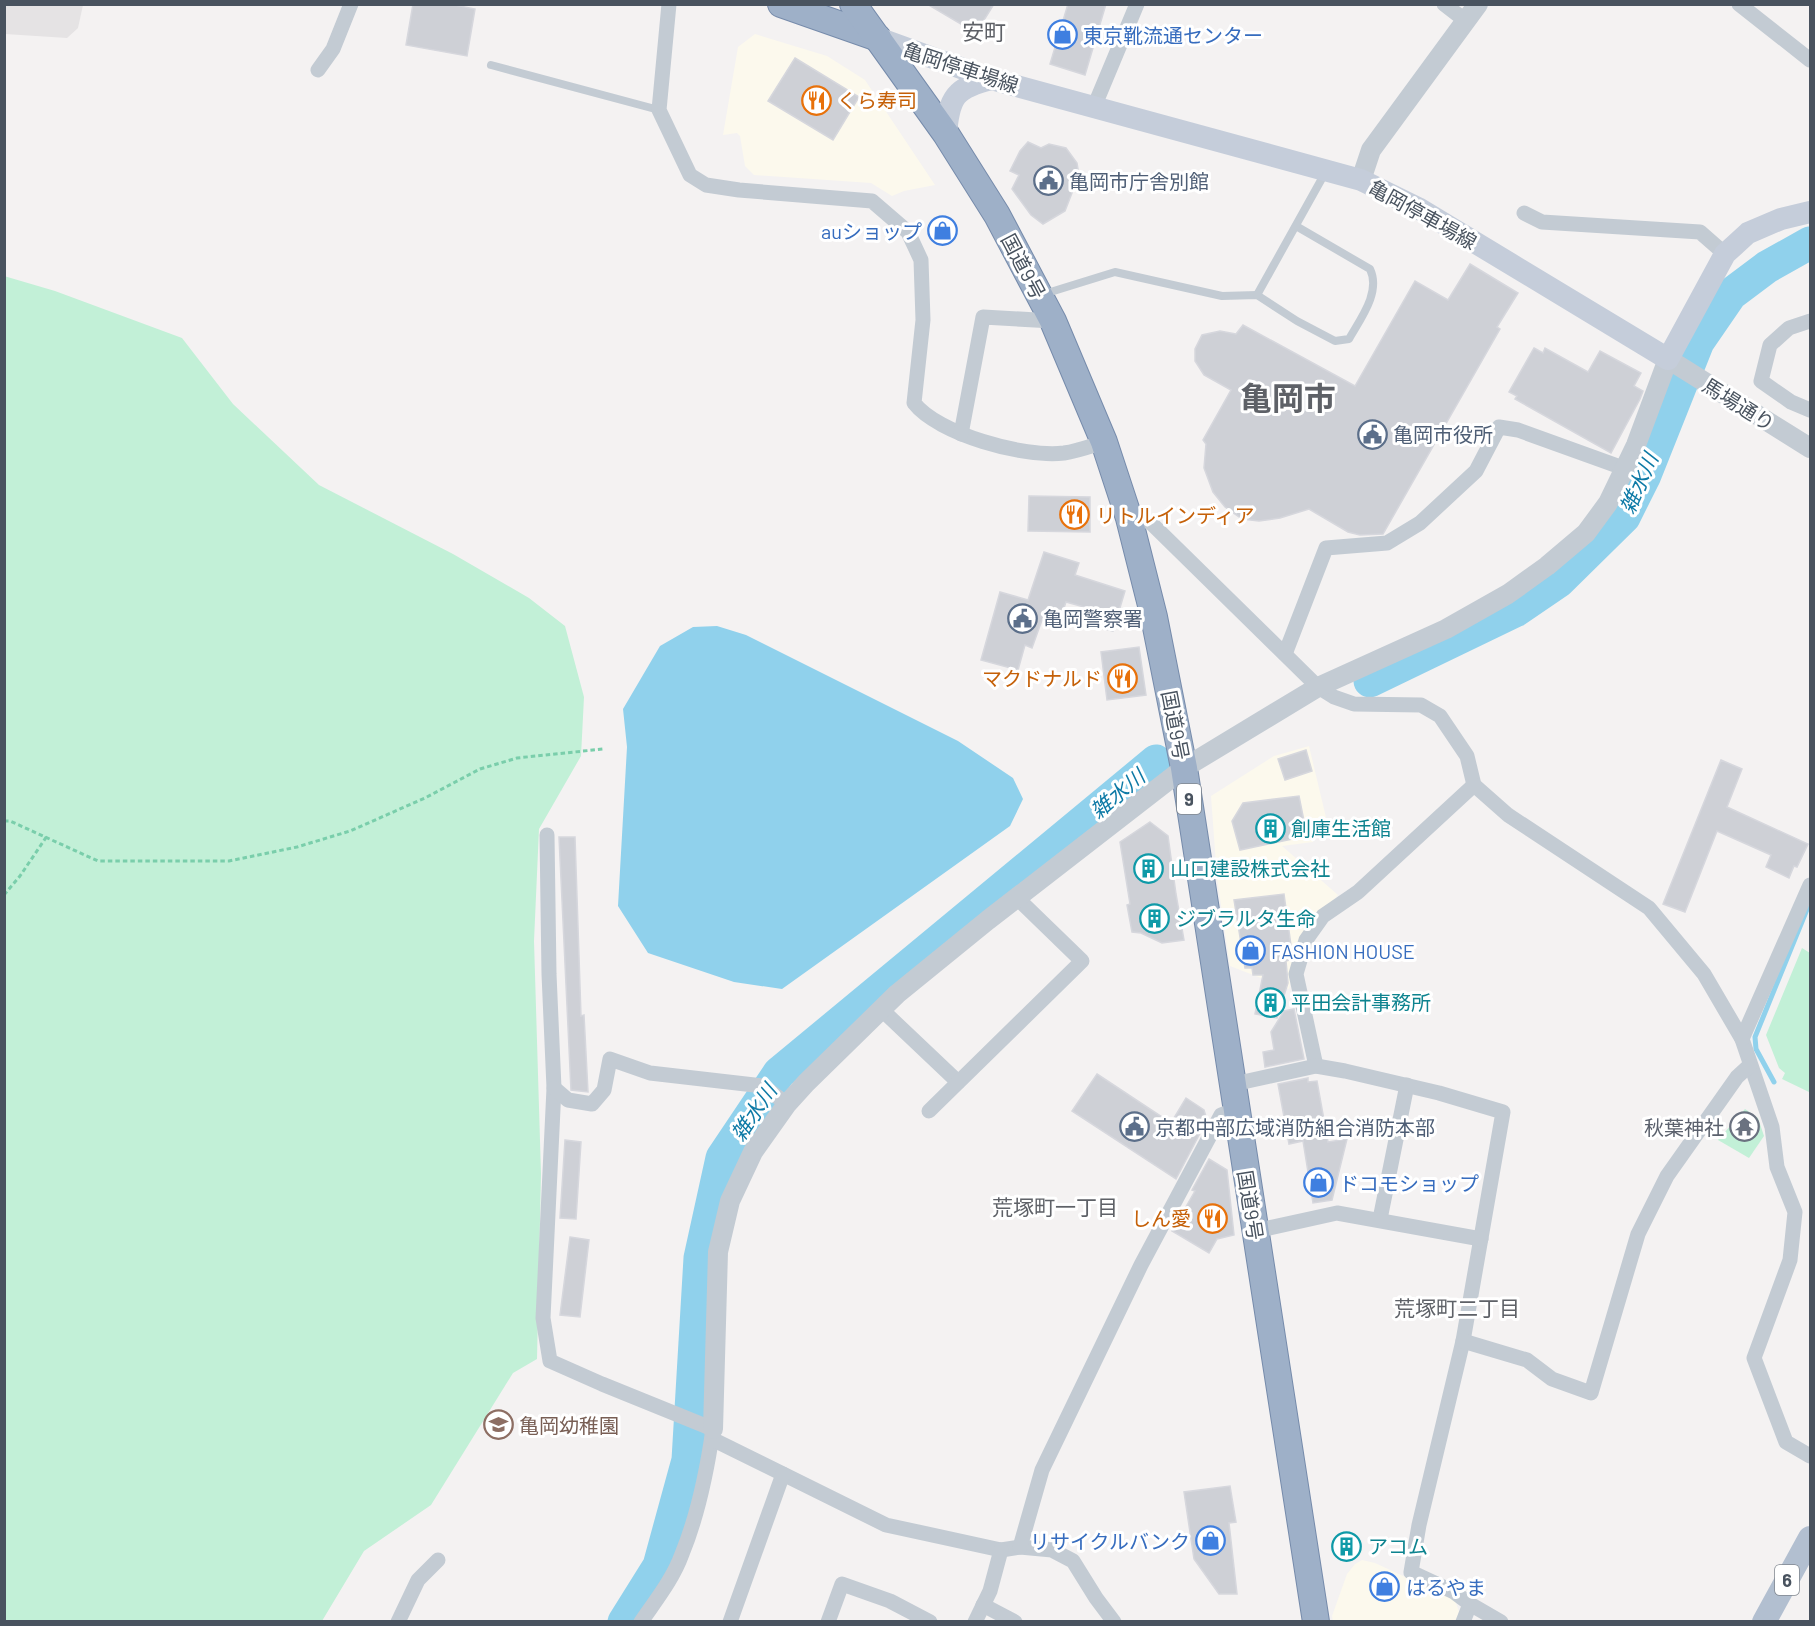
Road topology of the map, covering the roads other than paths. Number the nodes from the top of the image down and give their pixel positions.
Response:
1 (351, 4) edge
2 (669, 4) edge
3 (781, 4) edge
4 (853, 4) edge
5 (1137, 4) edge
6 (1444, 4) edge
7 (1478, 4) edge
8 (1739, 4) edge
9 (1466, 21) junction
10 (878, 38) junction
11 (1810, 60) edge
12 (491, 65) dead end
13 (318, 70) dead end
14 (991, 79) junction
15 (1094, 107) junction
16 (659, 110) junction
17 (946, 134) junction
18 (1326, 171) junction
19 (1361, 180) junction
20 (1810, 212) edge
21 (1524, 213) dead end
22 (1296, 226) junction
23 (1725, 254) junction
24 (1039, 295) junction
25 (1257, 295) junction
26 (1053, 321) junction
27 (1810, 321) edge
28 (1674, 363) junction
29 (1810, 410) edge
30 (961, 434) junction
31 (1104, 442) junction
32 (1810, 448) edge
33 (1626, 469) junction
34 (1129, 518) junction
35 (1285, 654) junction
36 (1318, 687) junction
37 (1184, 768) junction
38 (1474, 785) junction
39 (547, 835) dead end
40 (1810, 885) edge
41 (1017, 898) junction
42 (881, 1009) junction
43 (1742, 1039) junction
44 (1750, 1065) junction
45 (1316, 1066) junction
46 (958, 1082) junction
47 (1407, 1085) junction
48 (554, 1088) junction
49 (1235, 1097) junction
50 (788, 1104) junction
51 (928, 1112) dead end
52 (1380, 1220) junction
53 (1255, 1231) junction
54 (1481, 1239) junction
55 (1463, 1341) junction
56 (712, 1434) junction
57 (1810, 1456) edge
58 (783, 1474) junction
59 (1810, 1538) edge
60 (1020, 1546) junction
61 (1002, 1550) junction
62 (438, 1560) dead end
63 (1470, 1604) junction
64 (983, 1605) junction
65 (398, 1622) edge
66 (641, 1622) edge
67 (730, 1622) edge
68 (828, 1622) edge
69 (930, 1622) edge
70 (975, 1622) edge
71 (1015, 1622) edge
72 (1114, 1622) edge
73 (1316, 1622) edge
74 (1462, 1622) edge
75 (1501, 1622) edge
76 (1764, 1622) edge

1 - 13 street
2 - 16 street
3 - 10 highway
4 - 10 highway, 国道9号 / 9
5 - 15 street
6 - 9 street
7 - 9 street
8 - 11 street
9 - 19 street
10 - 14 main road, 亀岡停車場線
10 - 17 highway, 国道9号 / 9
12 - 16 lane
14 - 15 main road, 亀岡停車場線
14 - 17 main road
15 - 18 main road, 亀岡停車場線
16 - 30 street
17 - 24 highway, 国道9号 / 9
18 - 19 main road, 亀岡停車場線
18 - 22 lane
19 - 28 main road, 亀岡停車場線
20 - 23 main road
21 - 23 street
22 - 25 lane
22 - 25 lane
23 - 28 main road
24 - 25 lane
24 - 26 highway, 国道9号 / 9
26 - 30 street
26 - 31 highway, 国道9号 / 9
27 - 29 street
28 - 32 street, 馬場通り
28 - 33 street
30 - 31 street
31 - 34 highway, 国道9号 / 9
33 - 35 street
33 - 36 street
34 - 35 street
34 - 37 highway, 国道9号 / 9
35 - 36 street
36 - 37 street
36 - 38 street
37 - 41 street
37 - 49 highway, 国道9号 / 9
38 - 43 street
38 - 45 street
39 - 48 street
40 - 43 street
41 - 42 street
41 - 46 street
42 - 46 street
42 - 50 street
43 - 44 street
44 - 55 street
44 - 57 street
45 - 47 street
45 - 49 street
46 - 51 street
47 - 52 street
47 - 54 street
48 - 50 street
48 - 56 street
49 - 53 highway, 国道9号 / 9
49 - 60 street
50 - 56 street
52 - 53 street
52 - 54 street
53 - 73 highway, 国道9号 / 9
54 - 55 street
55 - 63 street
56 - 58 street
56 - 66 street
58 - 61 street
58 - 67 street
59 - 76 main road, 6
60 - 61 street
60 - 72 street
61 - 64 street
62 - 65 street
63 - 74 street
63 - 75 street
64 - 70 street
64 - 71 street
68 - 69 street

